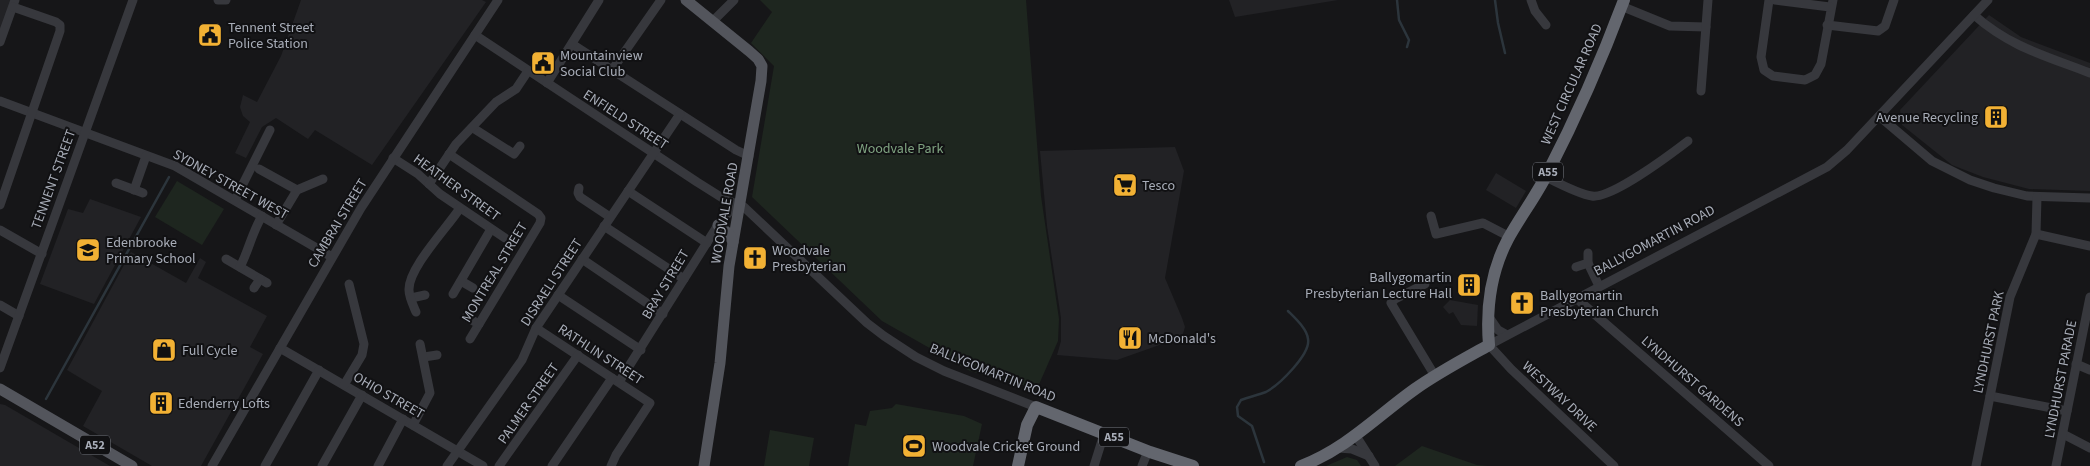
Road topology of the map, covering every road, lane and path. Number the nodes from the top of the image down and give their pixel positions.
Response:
1 (133, 0) edge
2 (218, 0) edge
3 (226, 0) edge
4 (599, 0) edge
5 (661, 0) edge
6 (686, 0) edge
7 (734, 0) edge
8 (1531, 0) edge
9 (1708, 0) edge
10 (1769, 0) edge
11 (1775, 0) edge
12 (1894, 0) edge
13 (1988, 0) edge
14 (495, 1) edge
15 (1622, 3) edge
16 (1832, 3) edge
17 (14, 4) edge
18 (1974, 15) junction
19 (712, 22) junction
20 (1546, 25) dead end
21 (1827, 25) junction
22 (1706, 28) junction
23 (475, 34) junction
24 (0, 42) edge
25 (572, 44) junction
26 (612, 70) junction
27 (528, 71) junction
28 (2090, 73) edge
29 (547, 83) junction
30 (1701, 91) dead end
31 (0, 101) edge
32 (32, 113) junction
33 (680, 114) junction
34 (1879, 116) junction
35 (473, 128) junction
36 (270, 130) dead end
37 (84, 133) junction
38 (1688, 141) dead end
39 (520, 146) dead end
40 (653, 153) junction
41 (449, 154) junction
42 (146, 156) junction
43 (749, 156) junction
44 (393, 158) junction
45 (259, 169) dead end
46 (1546, 177) junction
47 (323, 179) dead end
48 (116, 183) dead end
49 (429, 184) junction
50 (579, 188) dead end
51 (134, 190) junction
52 (297, 190) junction
53 (628, 191) junction
54 (143, 193) dead end
55 (2037, 197) junction
56 (2090, 198) edge
57 (235, 200) junction
58 (740, 204) junction
59 (0, 205) edge
60 (460, 208) junction
61 (262, 216) junction
62 (1432, 216) dead end
63 (610, 218) junction
64 (276, 225) junction
65 (718, 225) junction
66 (604, 226) junction
67 (492, 229) junction
68 (0, 230) edge
69 (2036, 234) junction
70 (1510, 237) junction
71 (505, 238) dead end
72 (733, 242) junction
73 (706, 243) junction
74 (2090, 246) edge
75 (1588, 253) dead end
76 (42, 254) junction
77 (332, 257) junction
78 (226, 259) dead end
79 (582, 260) junction
80 (1588, 263) junction
81 (1576, 266) dead end
82 (240, 267) junction
83 (684, 279) junction
84 (461, 281) junction
85 (349, 284) dead end
86 (1424, 284) dead end
87 (1599, 286) junction
88 (254, 288) dead end
89 (473, 288) dead end
90 (453, 294) dead end
91 (425, 295) dead end
92 (558, 295) junction
93 (2090, 297) edge
94 (410, 298) junction
95 (1576, 298) junction
96 (0, 305) edge
97 (416, 312) dead end
98 (663, 314) junction
99 (1488, 315) junction
100 (19, 316) junction
101 (466, 317) dead end
102 (479, 324) junction
103 (536, 328) junction
104 (1507, 335) junction
105 (470, 339) dead end
106 (420, 344) dead end
107 (1489, 346) junction
108 (280, 348) junction
109 (641, 350) junction
110 (436, 355) dead end
111 (578, 355) junction
112 (424, 358) junction
113 (2076, 364) junction
114 (0, 368) edge
115 (319, 370) junction
116 (2090, 370) edge
117 (1435, 376) junction
118 (616, 380) junction
119 (344, 385) junction
120 (0, 389) edge
121 (362, 395) junction
122 (1990, 396) junction
123 (1036, 407) junction
124 (2067, 411) junction
125 (403, 419) junction
126 (413, 425) junction
127 (1104, 434) junction
128 (2062, 434) junction
129 (1356, 436) junction
130 (1338, 448) junction
131 (2090, 448) edge
132 (1148, 451) junction
133 (458, 452) junction
134 (1370, 456) junction
135 (1764, 464) edge
136 (1188, 465) edge
137 (132, 466) edge
138 (212, 466) edge
139 (265, 466) edge
140 (322, 466) edge
141 (378, 466) edge
142 (447, 466) edge
143 (483, 466) edge
144 (499, 466) edge
145 (552, 466) edge
146 (611, 466) edge
147 (704, 466) edge
148 (1018, 466) edge
149 (1094, 466) edge
150 (1142, 466) edge
151 (1300, 466) edge
152 (1375, 466) edge
153 (1614, 466) edge
154 (1976, 466) edge
155 (2056, 466) edge

1 - 37 street, TENNENT STREET
2 - 3 street
4 - 25 street
5 - 26 street
6 - 19 main road, WOODVALE ROAD
7 - 19 street
8 - 20 street
9 - 22 street
10 - 21 street
11 - 16 street
12 - 21 street
13 - 18 street, BALLYGOMARTIN ROAD
14 - 23 street, CAMBRAI STREET
15 - 22 street
15 - 46 highway, WEST CIRCULAR ROAD / A55
16 - 21 street
17 - 24 street
17 - 32 street
18 - 28 street
18 - 34 street, BALLYGOMARTIN ROAD
19 - 43 main road, WOODVALE ROAD
22 - 30 street
23 - 27 street, ENFIELD STREET
23 - 44 street, CAMBRAI STREET
25 - 26 street
25 - 29 street
26 - 33 street
27 - 29 street, ENFIELD STREET
27 - 35 street
29 - 40 street, ENFIELD STREET
31 - 32 street, SYDNEY STREET WEST
32 - 37 street, SYDNEY STREET WEST
32 - 59 street
33 - 40 street, DISRAELI STREET
33 - 43 street
34 - 55 street
34 - 87 street, BALLYGOMARTIN ROAD
35 - 39 street
35 - 41 street
36 - 57 street
37 - 42 street, SYDNEY STREET WEST
37 - 76 street, TENNENT STREET
38 - 46 street
40 - 53 street, DISRAELI STREET
40 - 58 street, ENFIELD STREET
41 - 49 street
41 - 102 street, MONTREAL STREET
42 - 51 street
42 - 57 street, SYDNEY STREET WEST
43 - 58 main road, WOODVALE ROAD
44 - 49 street, HEATHER STREET
44 - 77 street, CAMBRAI STREET
45 - 52 street
46 - 70 highway, WEST CIRCULAR ROAD / A55
47 - 52 street
48 - 51 street
49 - 60 street, HEATHER STREET
50 - 63 street
51 - 54 street
52 - 64 street
53 - 63 street, DISRAELI STREET
53 - 73 street
55 - 56 street
55 - 69 street, LYNDHURST PARK
57 - 61 street, SYDNEY STREET WEST
58 - 65 street, BRAY STREET
58 - 72 main road, WOODVALE ROAD
58 - 123 street, BALLYGOMARTIN ROAD
60 - 67 street, HEATHER STREET
60 - 94 street
61 - 64 street, SYDNEY STREET WEST
61 - 82 street
62 - 70 street
63 - 66 street, DISRAELI STREET
64 - 77 street, SYDNEY STREET WEST
65 - 72 main road
65 - 73 street, BRAY STREET
66 - 79 street, DISRAELI STREET
66 - 83 street
67 - 71 street, HEATHER STREET
67 - 84 street
68 - 76 street
69 - 74 street
69 - 122 street, LYNDHURST PARK
70 - 99 highway, WEST CIRCULAR ROAD / A55
72 - 147 main road, WOODVALE ROAD
73 - 83 street, BRAY STREET
75 - 80 street
76 - 100 street, TENNENT STREET
77 - 108 street, CAMBRAI STREET
78 - 82 street
79 - 92 street, DISRAELI STREET
79 - 98 street
80 - 81 street
80 - 87 street
82 - 88 street
83 - 98 street, BRAY STREET
84 - 89 street
84 - 90 street
85 - 119 street
86 - 117 street
87 - 95 street, BALLYGOMARTIN ROAD
91 - 94 street
92 - 103 street, DISRAELI STREET
92 - 109 street
93 - 113 street, LYNDHURST PARADE
94 - 97 street
95 - 104 street, BALLYGOMARTIN ROAD
95 - 135 street, LYNDHURST GARDENS
96 - 100 street
98 - 109 street, BRAY STREET
99 - 104 street
99 - 107 highway, WEST CIRCULAR ROAD / A55
100 - 114 street, TENNENT STREET
101 - 102 street
102 - 105 street, MONTREAL STREET
103 - 111 street, RATHLIN STREET
103 - 133 street, DISRAELI STREET
104 - 107 street, BALLYGOMARTIN ROAD
106 - 112 street
107 - 117 highway, BALLYGOMARTIN ROAD
107 - 153 street, WESTWAY DRIVE
108 - 115 street, OHIO STREET
108 - 138 street, CAMBRAI STREET
109 - 118 street, BRAY STREET
110 - 112 street
111 - 118 street, RATHLIN STREET
111 - 144 street, PALMER STREET
112 - 126 street
113 - 116 street
113 - 124 street, LYNDHURST PARADE
115 - 119 street, OHIO STREET
115 - 139 street
117 - 129 highway, BALLYGOMARTIN ROAD
118 - 145 street, BRAY STREET
118 - 146 street, RATHLIN STREET
119 - 121 street, OHIO STREET
120 - 137 main road, A52
121 - 125 street, OHIO STREET
121 - 140 street
122 - 124 street
122 - 154 street, LYNDHURST PARK
123 - 127 highway, BALLYGOMARTIN ROAD / A55
123 - 148 highway
124 - 128 street, LYNDHURST PARADE
125 - 126 street, OHIO STREET
125 - 141 street
126 - 133 street, OHIO STREET
127 - 132 highway, BALLYGOMARTIN ROAD / A55
127 - 149 street
128 - 131 street
128 - 155 street, LYNDHURST PARADE
129 - 130 highway, BALLYGOMARTIN ROAD
129 - 134 street
130 - 134 street
130 - 151 highway, BALLYGOMARTIN ROAD
132 - 136 highway, BALLYGOMARTIN ROAD / A55
132 - 150 street
133 - 142 street, DISRAELI STREET
133 - 143 street, OHIO STREET
134 - 152 street

